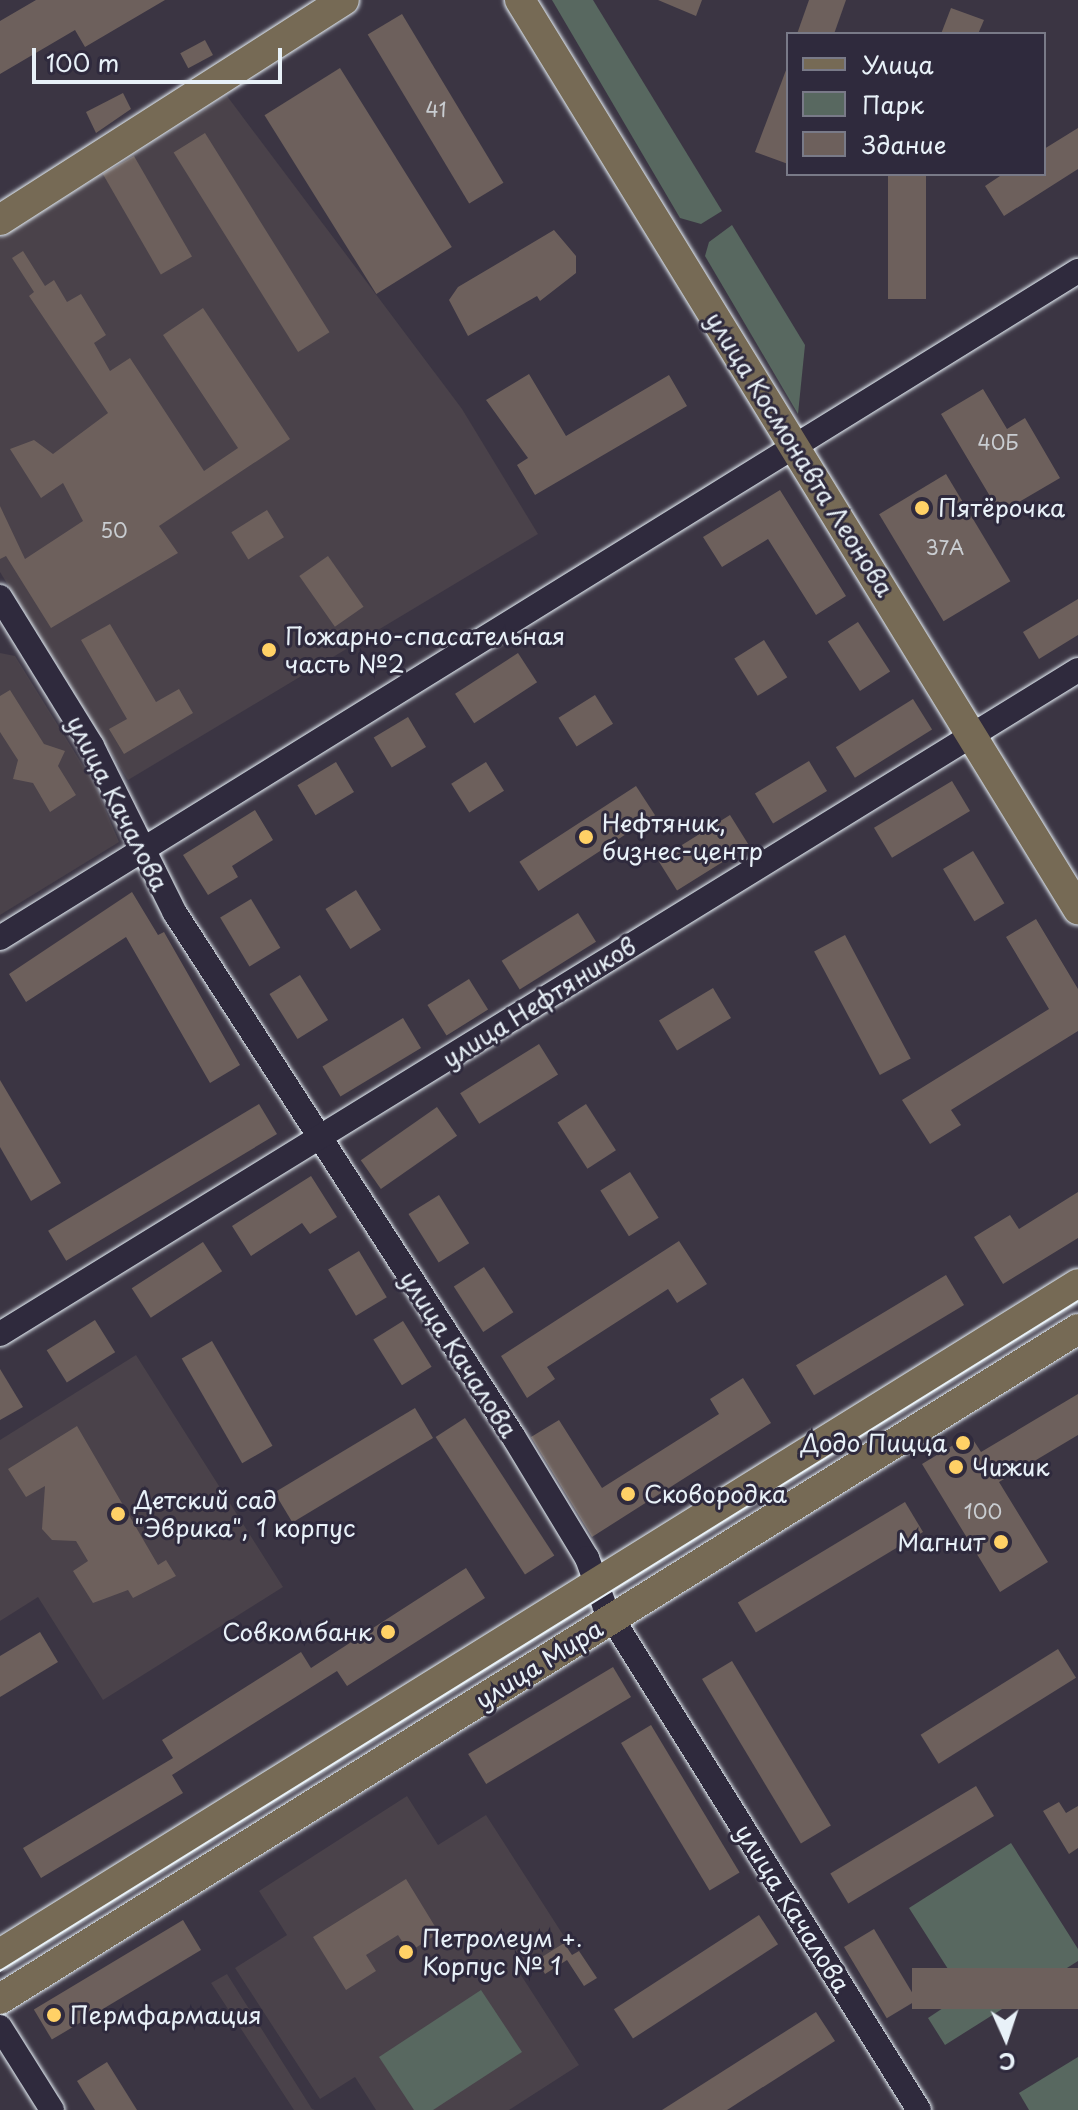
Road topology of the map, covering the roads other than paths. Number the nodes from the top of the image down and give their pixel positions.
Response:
1 (344, 0) edge
2 (520, 0) edge
3 (0, 220) edge
4 (1078, 271) edge
5 (797, 449) junction
6 (0, 597) edge
7 (1078, 670) edge
8 (971, 734) junction
9 (143, 850) junction
10 (1078, 909) edge
11 (0, 938) edge
12 (318, 1139) junction
13 (1078, 1284) edge
14 (1078, 1329) edge
15 (0, 1334) edge
16 (593, 1585) junction
17 (613, 1618) junction
18 (0, 1954) edge
19 (0, 1999) edge
20 (0, 2027) edge
21 (52, 2110) edge
22 (919, 2110) edge

1 - 3 main road
2 - 5 main road, улица Космонавта Леонова
4 - 5 street
5 - 8 main road, улица Космонавта Леонова
5 - 9 street
6 - 9 street, улица Качалова
7 - 8 street, улица Нефтяников
8 - 10 main road, улица Космонавта Леонова
8 - 12 street, улица Нефтяников
9 - 11 street
9 - 12 street, улица Качалова
12 - 15 street, улица Нефтяников
12 - 16 street, улица Качалова
13 - 16 main road, улица Мира
14 - 17 main road, улица Мира
16 - 17 street, улица Качалова
16 - 18 main road, улица Мира
17 - 19 main road, улица Мира
17 - 22 street, улица Качалова
20 - 21 street

